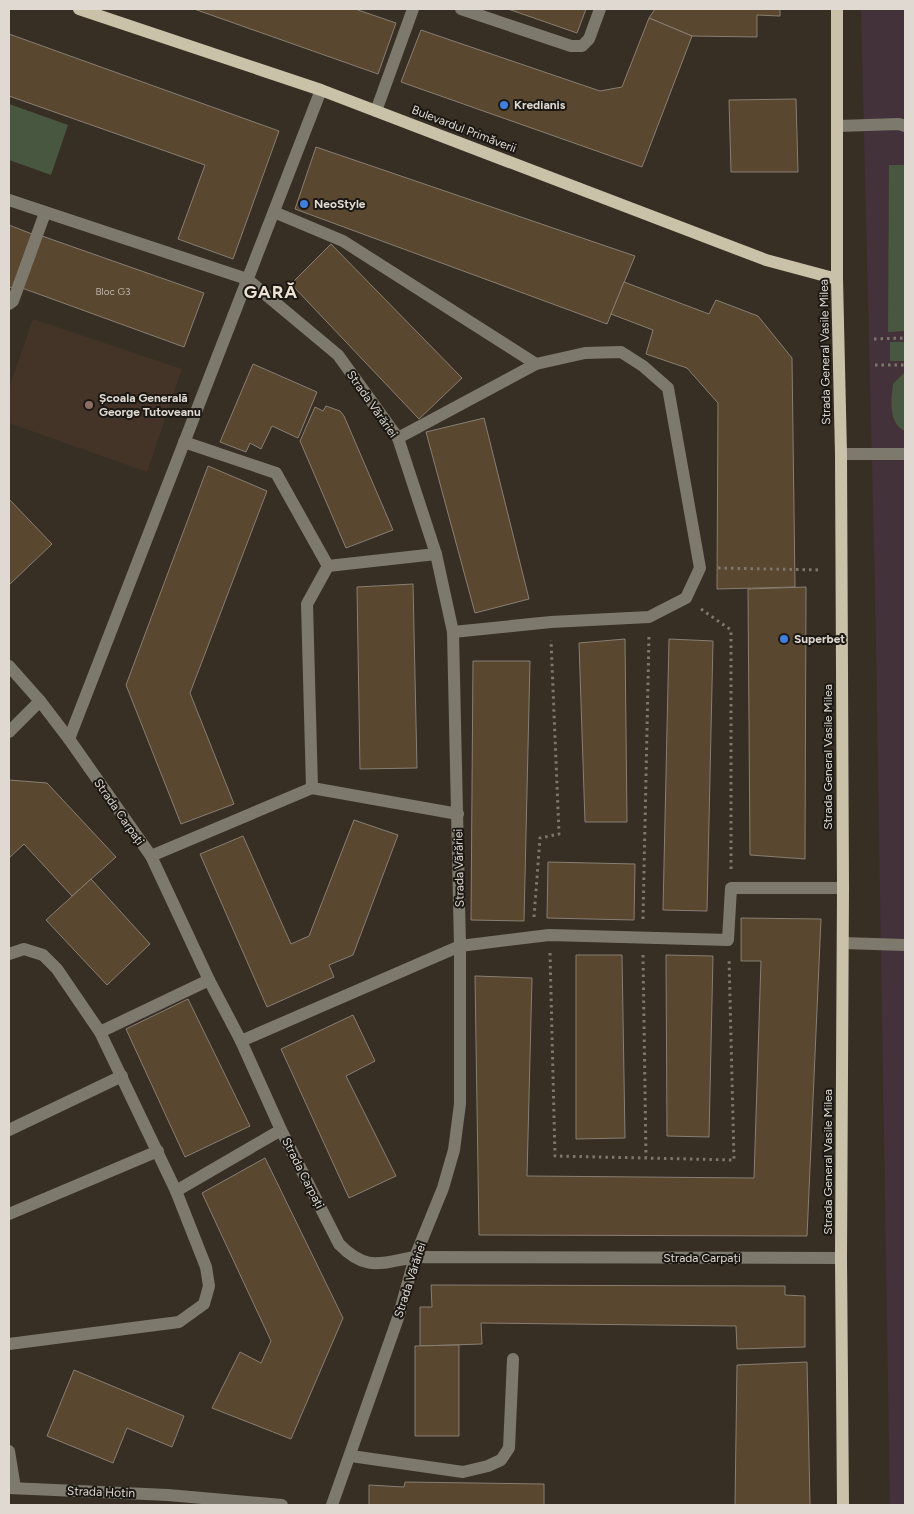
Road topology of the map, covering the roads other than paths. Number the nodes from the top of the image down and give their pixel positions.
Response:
1 (79, 9) edge
2 (413, 9) edge
3 (461, 9) edge
4 (600, 9) edge
5 (837, 9) edge
6 (94, 11) edge
7 (321, 90) junction
8 (376, 111) junction
9 (838, 126) junction
10 (905, 126) edge
11 (9, 200) edge
12 (274, 212) junction
13 (45, 213) junction
14 (247, 279) junction
15 (837, 279) junction
16 (9, 304) edge
17 (536, 364) junction
18 (398, 438) junction
19 (184, 442) junction
20 (841, 454) junction
21 (905, 454) edge
22 (436, 554) junction
23 (328, 566) junction
24 (453, 632) junction
25 (9, 666) edge
26 (40, 701) junction
27 (9, 732) edge
28 (69, 739) junction
29 (312, 788) junction
30 (458, 814) junction
31 (151, 856) junction
32 (843, 888) junction
33 (843, 943) junction
34 (905, 945) edge
35 (460, 946) junction
36 (9, 954) edge
37 (209, 980) junction
38 (100, 1032) junction
39 (241, 1041) junction
40 (122, 1076) junction
41 (9, 1130) edge
42 (281, 1130) junction
43 (158, 1151) junction
44 (176, 1192) junction
45 (9, 1214) edge
46 (415, 1257) junction
47 (841, 1258) junction
48 (9, 1344) edge
49 (514, 1358) dead end
50 (9, 1451) edge
51 (351, 1456) junction
52 (12, 1488) edge
53 (168, 1500) edge
54 (282, 1505) edge
55 (332, 1505) edge
56 (843, 1505) edge

1 - 6 main road, Bulevardul Primăverii
2 - 8 street
3 - 4 street
5 - 9 main road, Strada General Vasile Milea
6 - 7 main road, Bulevardul Primăverii
7 - 8 main road, Bulevardul Primăverii
7 - 12 street
8 - 15 main road, Bulevardul Primăverii
9 - 10 street
9 - 15 main road, Strada General Vasile Milea
11 - 13 street
12 - 14 street
12 - 17 street
13 - 14 street
13 - 16 street
14 - 18 street, Strada Vărăriei
14 - 19 street
15 - 20 main road, Strada General Vasile Milea
17 - 18 street
17 - 24 street
18 - 22 street, Strada Vărăriei
19 - 23 street
19 - 28 street
20 - 21 street
20 - 32 main road, Strada General Vasile Milea
22 - 23 street
22 - 24 street, Strada Vărăriei
23 - 29 street
24 - 30 street, Strada Vărăriei
25 - 26 street, Strada Carpați
26 - 27 street
26 - 28 street, Strada Carpați
28 - 31 street, Strada Carpați
29 - 30 street
29 - 31 street
30 - 35 street, Strada Vărăriei
31 - 37 street, Strada Carpați
32 - 33 main road, Strada General Vasile Milea
32 - 35 street
33 - 34 street
33 - 47 main road, Strada General Vasile Milea
35 - 39 street
35 - 46 street, Strada Vărăriei
36 - 38 street
37 - 38 street
37 - 39 street, Strada Carpați
38 - 40 street
39 - 42 street, Strada Carpați
40 - 41 street
40 - 43 street
42 - 44 street
42 - 46 street, Strada Carpați
43 - 44 street
43 - 45 street
44 - 48 street
46 - 47 street, Strada Carpați
46 - 51 street, Strada Vărăriei
47 - 56 main road, Strada General Vasile Milea
49 - 51 street
50 - 52 street
51 - 55 street, Strada Vărăriei
52 - 53 street, Strada Hotin
53 - 54 street, Strada Hotin

